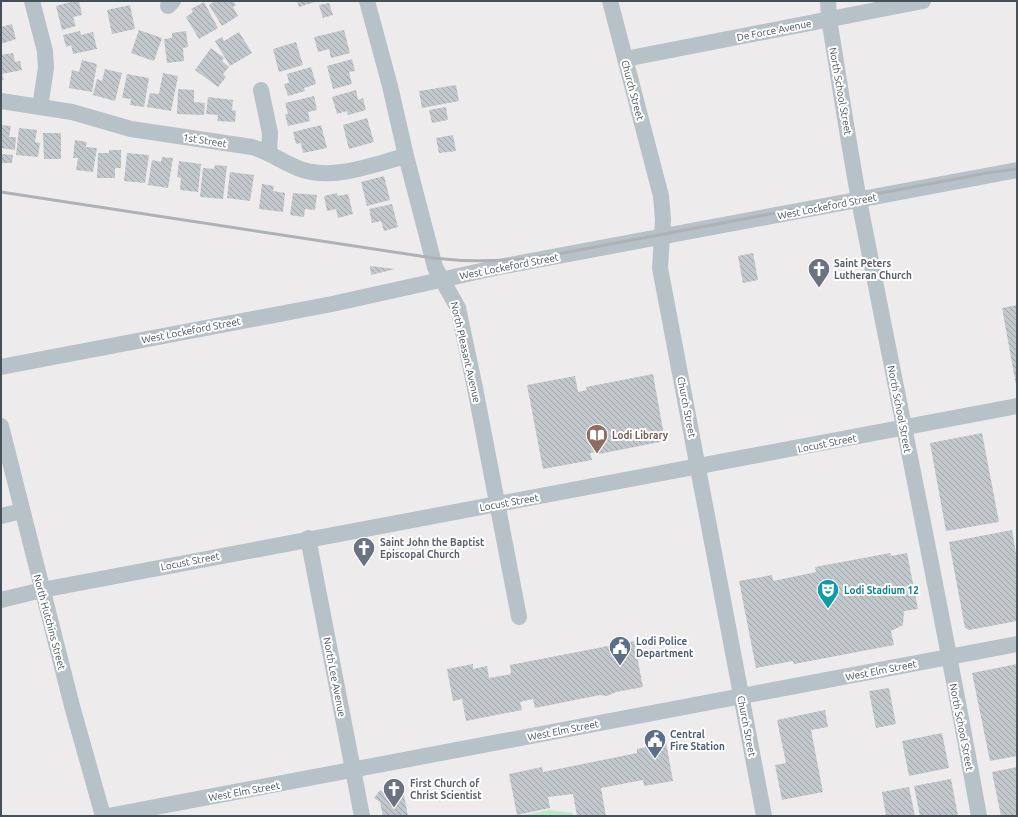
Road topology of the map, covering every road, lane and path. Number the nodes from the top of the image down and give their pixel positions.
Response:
1 (32, 1) edge
2 (367, 1) edge
3 (610, 1) edge
4 (828, 1) edge
5 (923, 1) edge
6 (829, 19) junction
7 (625, 59) junction
8 (261, 90) dead end
9 (1, 101) edge
10 (40, 107) junction
11 (269, 152) junction
12 (406, 156) junction
13 (1017, 170) edge
14 (859, 200) junction
15 (661, 238) junction
16 (442, 280) junction
17 (1, 367) edge
18 (1017, 406) edge
19 (1, 426) edge
20 (904, 428) junction
21 (5, 459) edge
22 (698, 467) junction
23 (496, 504) junction
24 (22, 511) junction
25 (1, 516) edge
26 (308, 538) junction
27 (42, 590) junction
28 (1, 600) edge
29 (519, 617) dead end
30 (1017, 644) edge
31 (949, 658) junction
32 (741, 696) junction
33 (353, 771) junction
34 (103, 816) edge
35 (108, 816) edge
36 (362, 816) edge
37 (764, 816) edge
38 (979, 816) edge

1 - 10 street
2 - 12 street, North Pleasant Avenue
3 - 7 street, Church Street
4 - 6 street, North School Street
5 - 6 street, De Force Avenue
6 - 7 street, De Force Avenue
6 - 14 street, North School Street
7 - 15 street, Church Street
8 - 11 street
9 - 10 street, 1st Street
10 - 11 street, 1st Street
11 - 12 street, 1st Street
12 - 16 street, North Pleasant Avenue
13 - 14 street, West Lockeford Street
14 - 15 street, West Lockeford Street
14 - 20 street, North School Street
15 - 16 street, West Lockeford Street
15 - 22 street, Church Street
16 - 17 street, West Lockeford Street
16 - 23 street, North Pleasant Avenue
18 - 20 street, Locust Street
19 - 21 street, North Hutchins Street
20 - 22 street, Locust Street
20 - 31 street, North School Street
21 - 24 street, North Hutchins Street
22 - 23 street, Locust Street
22 - 32 street, Church Street
23 - 26 street, Locust Street
23 - 29 street, North Pleasant Avenue
24 - 25 street
24 - 27 street, North Hutchins Street
26 - 27 street, Locust Street
26 - 33 street, North Lee Avenue
27 - 28 street, Locust Street
27 - 34 street, North Hutchins Street
30 - 31 street, West Elm Street
31 - 32 street, West Elm Street
31 - 38 street, North School Street
32 - 33 street, West Elm Street
32 - 37 street, Church Street
33 - 35 street, West Elm Street
33 - 36 street, North Lee Avenue

